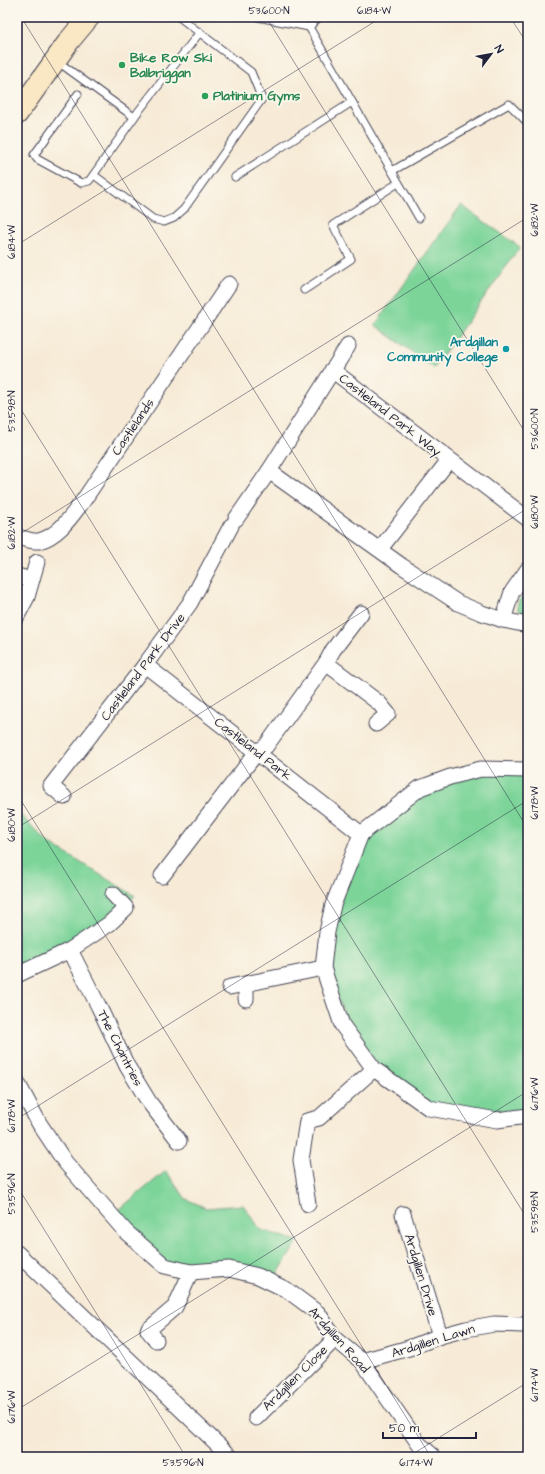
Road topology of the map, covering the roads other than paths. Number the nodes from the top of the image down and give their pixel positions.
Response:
1 (89, 17) edge
2 (180, 17) edge
3 (258, 17) edge
4 (319, 17) edge
5 (309, 27) junction
6 (200, 32) junction
7 (56, 60) junction
8 (78, 94) dead end
9 (352, 102) junction
10 (17, 114) edge
11 (134, 117) junction
12 (528, 123) edge
13 (392, 171) junction
14 (94, 175) junction
15 (235, 177) dead end
16 (398, 183) junction
17 (419, 218) dead end
18 (229, 284) dead end
19 (304, 290) dead end
20 (348, 346) dead end
21 (332, 370) junction
22 (449, 460) junction
23 (269, 471) junction
24 (528, 519) edge
25 (234, 522) joint
26 (17, 537) edge
27 (380, 549) junction
28 (37, 562) dead end
29 (528, 569) edge
30 (24, 578) edge
31 (361, 613) dead end
32 (17, 616) edge
33 (503, 620) junction
34 (528, 625) edge
35 (326, 663) junction
36 (145, 665) junction
37 (376, 724) dead end
38 (257, 752) junction
39 (528, 770) edge
40 (64, 797) dead end
41 (361, 834) junction
42 (162, 876) dead end
43 (113, 894) dead end
44 (70, 950) junction
45 (323, 968) junction
46 (17, 975) edge
47 (246, 984) junction
48 (230, 987) dead end
49 (246, 999) dead end
50 (374, 1070) junction
51 (18, 1088) edge
52 (528, 1116) edge
53 (179, 1141) dead end
54 (308, 1204) dead end
55 (403, 1214) dead end
56 (17, 1253) edge
57 (191, 1272) junction
58 (528, 1326) edge
59 (440, 1336) junction
60 (335, 1339) junction
61 (156, 1340) dead end
62 (362, 1361) junction
63 (256, 1418) dead end
64 (431, 1456) edge
65 (231, 1457) edge

1 - 7 main road
2 - 6 lane
3 - 5 lane
4 - 5 lane
5 - 9 lane
6 - 11 lane
6 - 14 lane
7 - 10 main road
7 - 11 lane
8 - 14 lane
9 - 13 lane
9 - 15 lane
11 - 14 lane
12 - 13 lane
13 - 16 lane
16 - 17 lane
16 - 19 lane
18 - 26 street, Castlelands
20 - 21 street, Castleland Park Way
21 - 22 street, Castleland Park Way
21 - 23 street, Castleland Park Way
22 - 24 street, Castleland Park Way
22 - 27 street, Castleland Park Way
23 - 25 street, Castleland Park Way
23 - 27 street
25 - 36 street, Castleland Park Drive
27 - 33 street
28 - 30 street
29 - 33 street
30 - 32 street
31 - 35 street
33 - 34 street
35 - 37 street
35 - 38 street
36 - 38 street, Castleland Park
36 - 40 street, Castleland Park Drive
38 - 41 street, Castleland Park
38 - 42 street
39 - 41 street
41 - 45 street
43 - 44 street
44 - 46 street
44 - 53 street, The Chantries
45 - 47 street
45 - 50 street
47 - 48 street
47 - 49 street
50 - 52 street
50 - 54 street
51 - 57 street, Ardgillen Road
55 - 59 street, Ardgillen Drive
56 - 65 street
57 - 60 street, Ardgillen Road
57 - 61 street
58 - 59 street, Ardgillen Lawn
59 - 62 street, Ardgillen Lawn
60 - 62 street, Ardgillen Road
60 - 63 street, Ardgillen Close
62 - 64 street, Ardgillen Road

